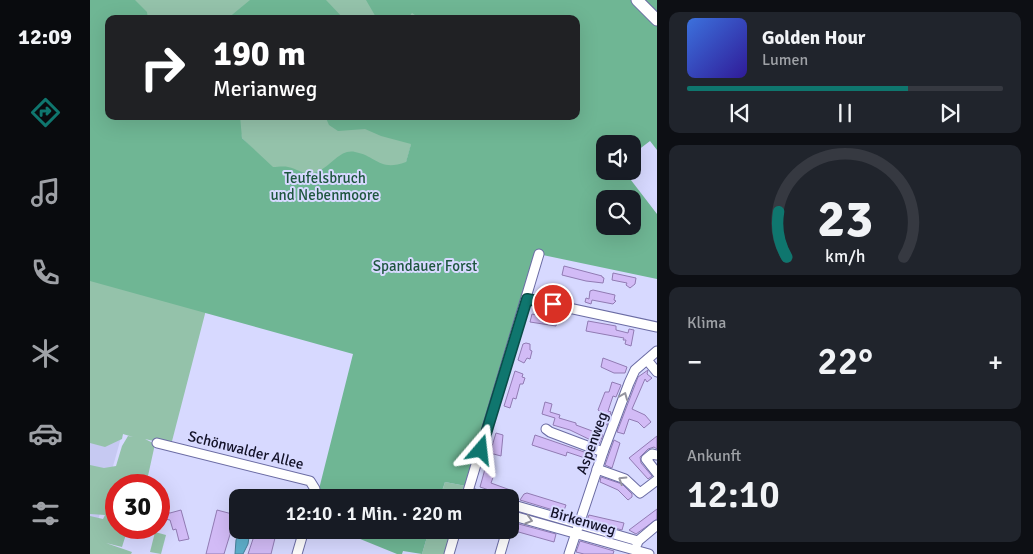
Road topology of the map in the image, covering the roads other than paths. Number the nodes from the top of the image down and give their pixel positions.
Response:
1 (637, 0) edge
2 (657, 20) edge
3 (540, 254) dead end
4 (527, 299) junction
5 (657, 327) edge
6 (657, 351) edge
7 (647, 360) junction
8 (657, 372) edge
9 (546, 429) dead end
10 (157, 443) dead end
11 (603, 452) junction
12 (657, 455) edge
13 (597, 469) junction
14 (657, 473) edge
15 (657, 480) edge
16 (315, 489) edge
17 (469, 489) edge
18 (519, 507) edge
19 (519, 519) edge
20 (578, 524) junction
21 (656, 526) edge
22 (575, 533) junction
23 (301, 539) edge
24 (453, 539) edge
25 (504, 539) edge
26 (638, 540) junction
27 (634, 552) edge
28 (297, 554) edge
29 (449, 554) edge
30 (500, 554) edge
31 (569, 554) edge
32 (649, 554) edge

1 - 2 main road
3 - 4 street
4 - 5 street
4 - 17 street
6 - 7 street, Aspenweg
7 - 8 street
11 -> 7 street, Aspenweg
9 - 11 street
10 - 16 street, Schönwalder Allee
11 - 13 street, Aspenweg
12 - 14 street
15 -> 13 street
13 - 20 street, Aspenweg
18 - 20 street, Birkenweg
19 -> 22 street, Birkenweg
20 - 22 street, Aspenweg
20 - 26 street, Birkenweg
21 - 26 street
22 - 27 street, Birkenweg
22 - 31 street, Aspenweg
23 - 28 street
24 - 29 street
25 - 30 street
26 - 27 street
27 - 32 street, Birkenweg

